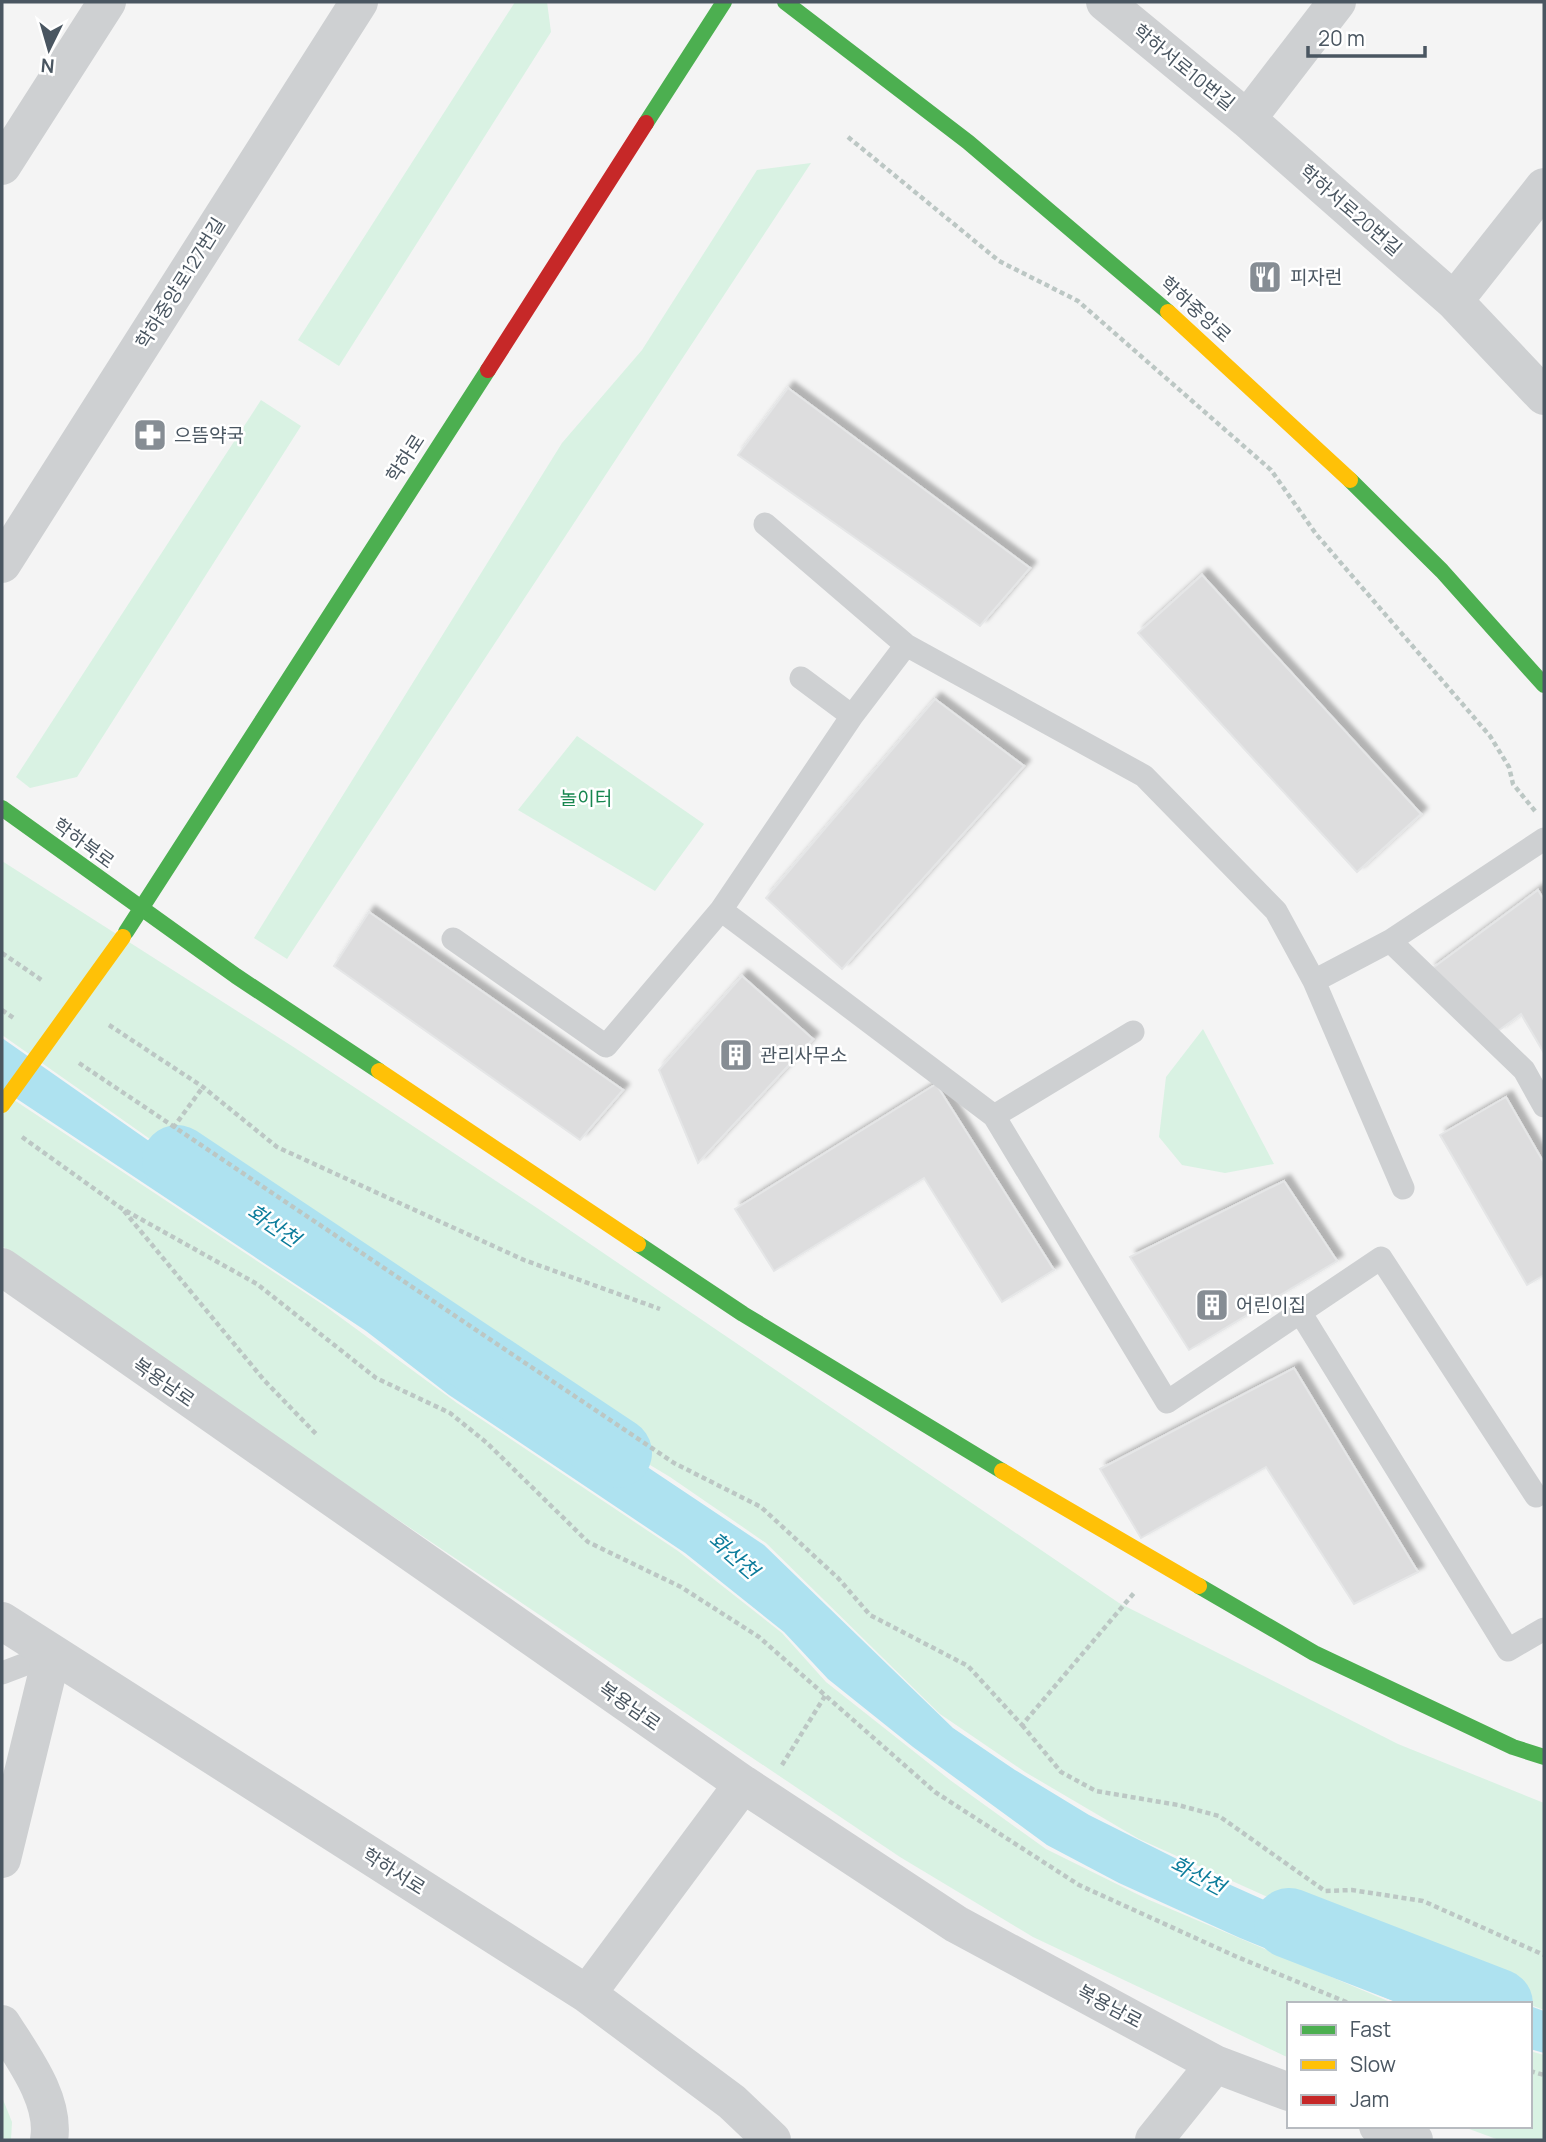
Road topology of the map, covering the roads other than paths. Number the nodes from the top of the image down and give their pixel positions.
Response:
1 (107, 2) edge
2 (359, 2) edge
3 (724, 2) edge
4 (785, 2) edge
5 (1105, 2) edge
6 (1337, 2) edge
7 (1247, 118) junction
8 (2, 166) edge
9 (1544, 187) edge
10 (1454, 301) junction
11 (1544, 396) edge
12 (765, 524) dead end
13 (2, 564) edge
14 (906, 645) junction
15 (801, 678) dead end
16 (1544, 685) edge
17 (852, 716) junction
18 (2, 808) edge
19 (1544, 839) edge
20 (721, 910) junction
21 (141, 911) junction
22 (453, 939) dead end
23 (1390, 941) junction
24 (1314, 981) junction
25 (1133, 1032) dead end
26 (2, 1105) edge
27 (1544, 1106) edge
28 (994, 1116) junction
29 (1403, 1188) dead end
30 (2, 1267) edge
31 (1300, 1312) junction
32 (1536, 1496) dead end
33 (2, 1621) edge
34 (1544, 1629) edge
35 (52, 1654) junction
36 (2, 1673) edge
37 (1544, 1757) edge
38 (743, 1784) junction
39 (2, 1859) edge
40 (587, 1994) junction
41 (2, 2024) edge
42 (1215, 2064) junction
43 (1287, 2091) edge
44 (1383, 2128) edge
45 (49, 2140) edge
46 (772, 2140) edge
47 (1154, 2140) edge
48 (1414, 2140) edge

1 - 8 street
2 - 13 street, 학하중앙로127번길
3 - 21 street, 학하로
4 - 16 street, 학하중앙로
5 - 7 street, 학하서로10번길
6 - 7 street, 학하서로10번길
7 - 10 street, 학하서로20번길
9 - 10 street
10 - 11 street, 학하서로20번길
12 - 14 lane
14 - 17 lane
14 - 24 lane
15 - 17 lane
17 - 20 lane
18 - 21 street, 학하북로
19 - 23 lane
20 - 22 lane
20 - 28 lane
21 - 26 street, 학하로, bridge
21 - 37 street, 학하북로
23 - 24 lane
23 - 27 lane
24 - 29 lane
25 - 28 lane
28 - 31 lane
30 - 38 street, 복용남로
31 - 32 lane
31 - 34 lane
33 - 35 street, 학하서로
35 - 36 lane
35 - 39 street
35 - 40 street, 학하서로
38 - 40 street
38 - 42 street, 복용남로
40 - 46 street, 학하서로
41 - 45 street
42 - 43 street, 복용남로
42 - 47 street
44 - 48 street

